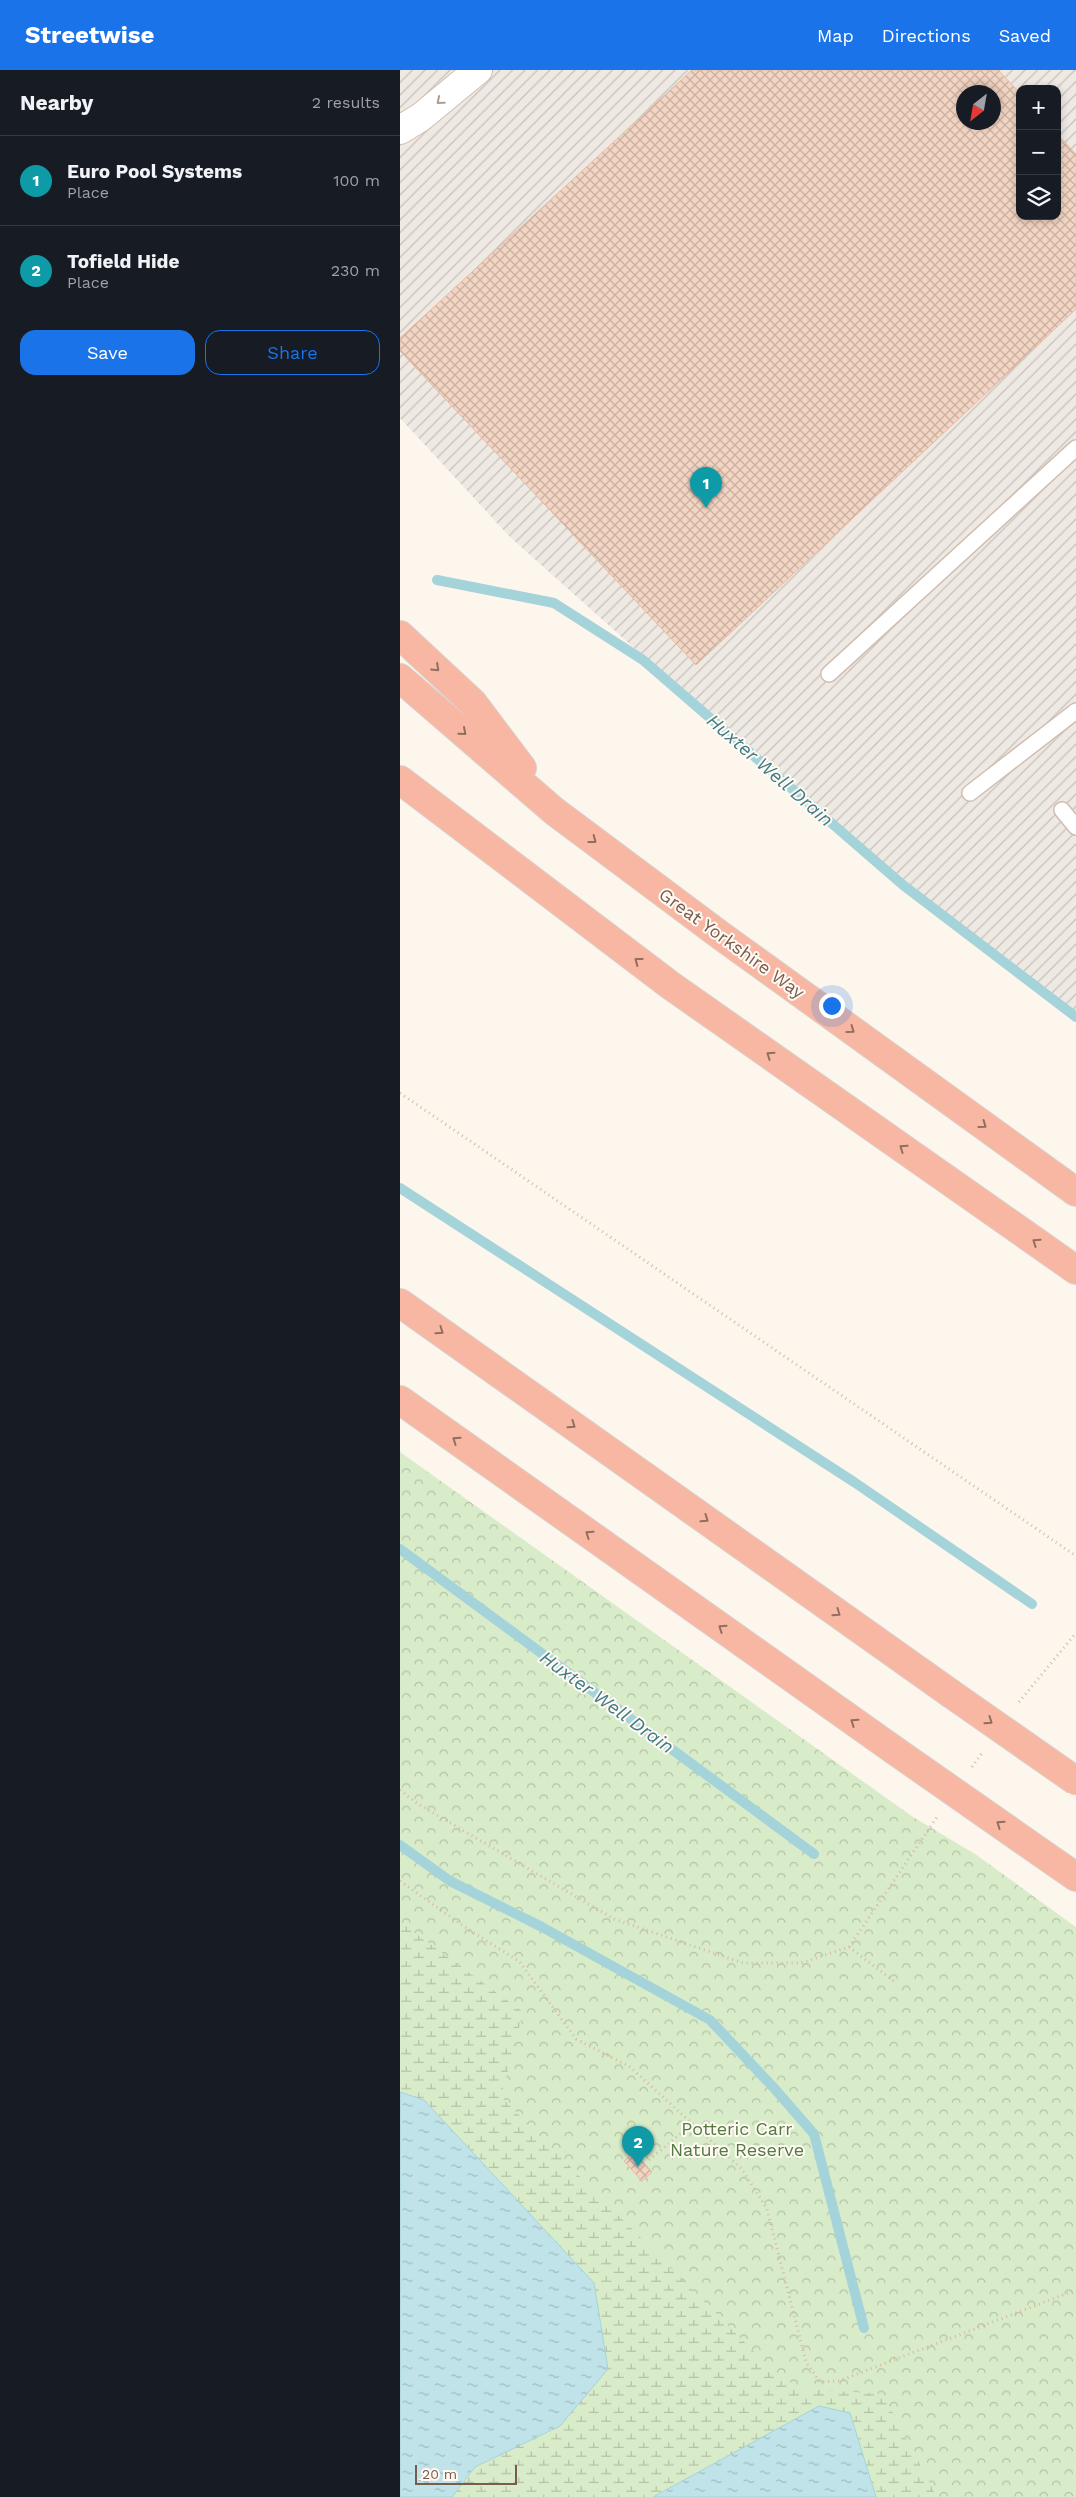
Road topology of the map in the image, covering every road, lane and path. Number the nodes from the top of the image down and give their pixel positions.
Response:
1 (478, 70) edge
2 (400, 130) edge
3 (1076, 448) edge
4 (400, 635) edge
5 (829, 674) dead end
6 (400, 678) edge
7 (1076, 711) edge
8 (400, 780) edge
9 (970, 793) dead end
10 (554, 810) junction
11 (1062, 810) dead end
12 (1076, 827) edge
13 (400, 1093) edge
14 (1076, 1192) edge
15 (1076, 1270) edge
16 (400, 1303) edge
17 (400, 1400) edge
18 (1076, 1556) edge
19 (1076, 1633) edge
20 (1013, 1710) dead end
21 (985, 1748) dead end
22 (969, 1772) dead end
23 (1076, 1781) edge
24 (400, 1790) edge
25 (941, 1811) dead end
26 (1076, 1877) edge
27 (400, 1881) edge
28 (849, 1947) junction
29 (895, 1982) dead end
30 (692, 2124) junction
31 (649, 2160) dead end
32 (1076, 2290) edge

1 -> 2 street
3 - 5 lane
4 -> 10 highway
6 -> 10 highway, Great Yorkshire Way
7 - 9 lane
15 -> 8 highway
10 -> 14 highway, Great Yorkshire Way
11 - 12 lane
13 - 18 path
16 -> 23 highway, bridge
26 -> 17 highway, bridge
19 - 20 path
21 - 22 path
24 - 28 path
25 - 28 path
27 - 30 path
28 - 29 path
30 - 31 path
30 - 32 path

